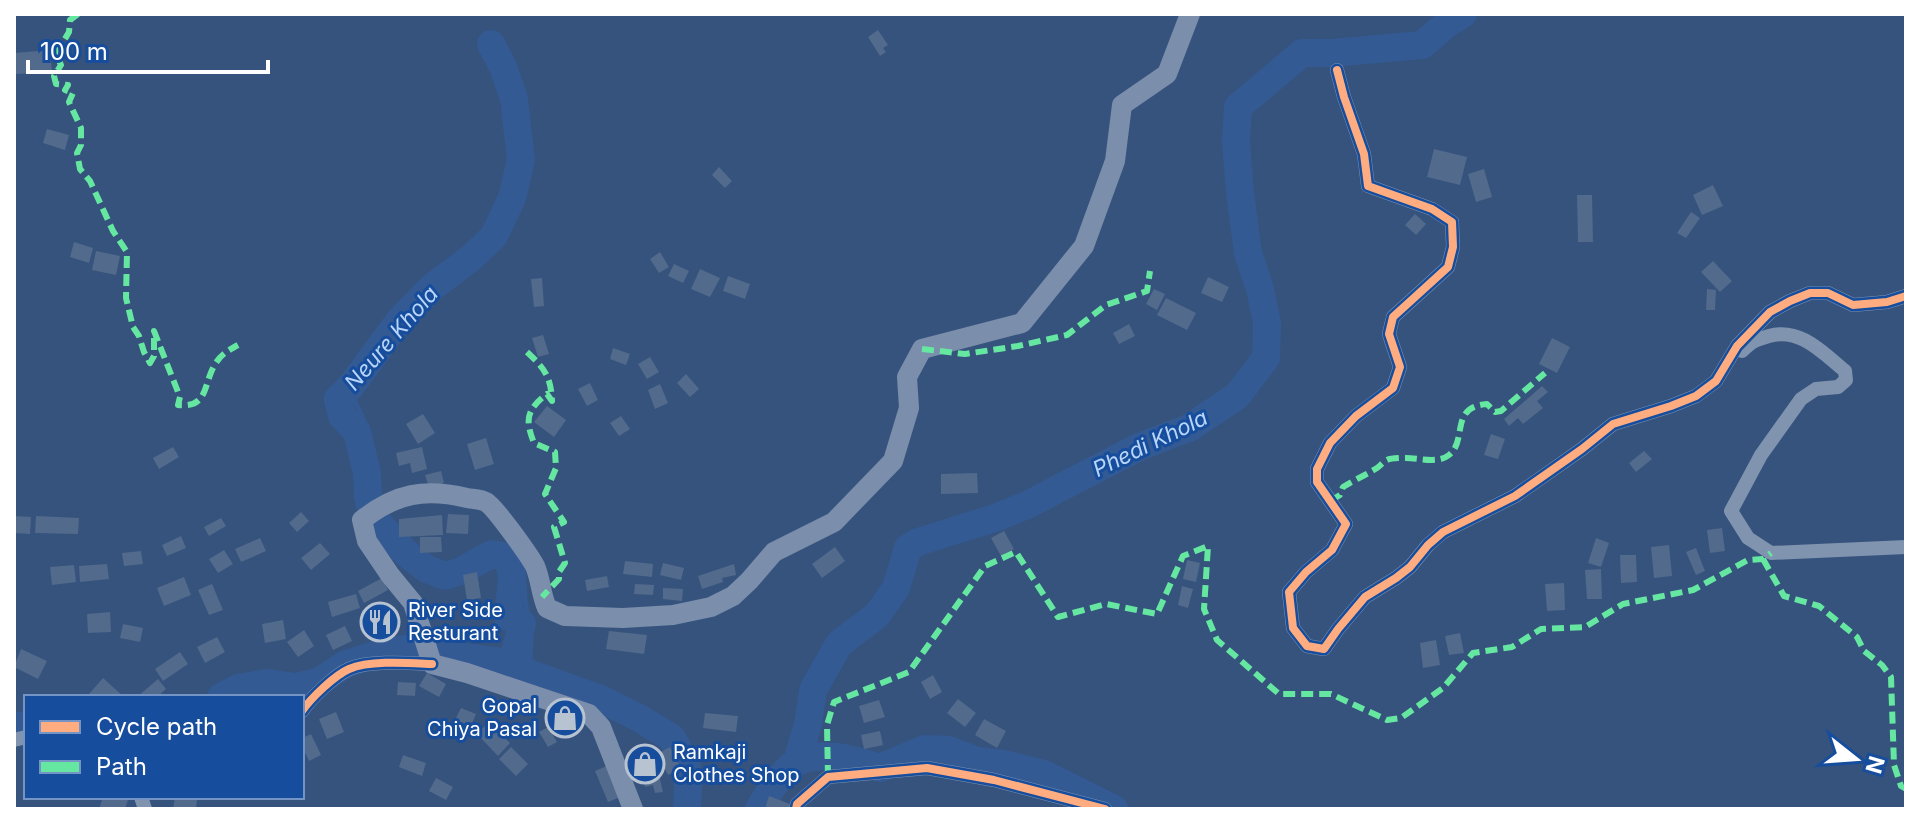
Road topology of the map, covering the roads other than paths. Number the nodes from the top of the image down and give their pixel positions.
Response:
1 (1190, 14) edge
2 (1337, 70) dead end
3 (1906, 296) edge
4 (1716, 381) junction
5 (1906, 547) edge
6 (432, 664) junction
7 (304, 708) edge
8 (633, 809) edge
9 (796, 809) edge
10 (1105, 809) edge

1 - 6 main road
2 - 4 street
3 - 4 street
4 - 5 street
6 - 7 street
6 - 8 main road
9 - 10 street

